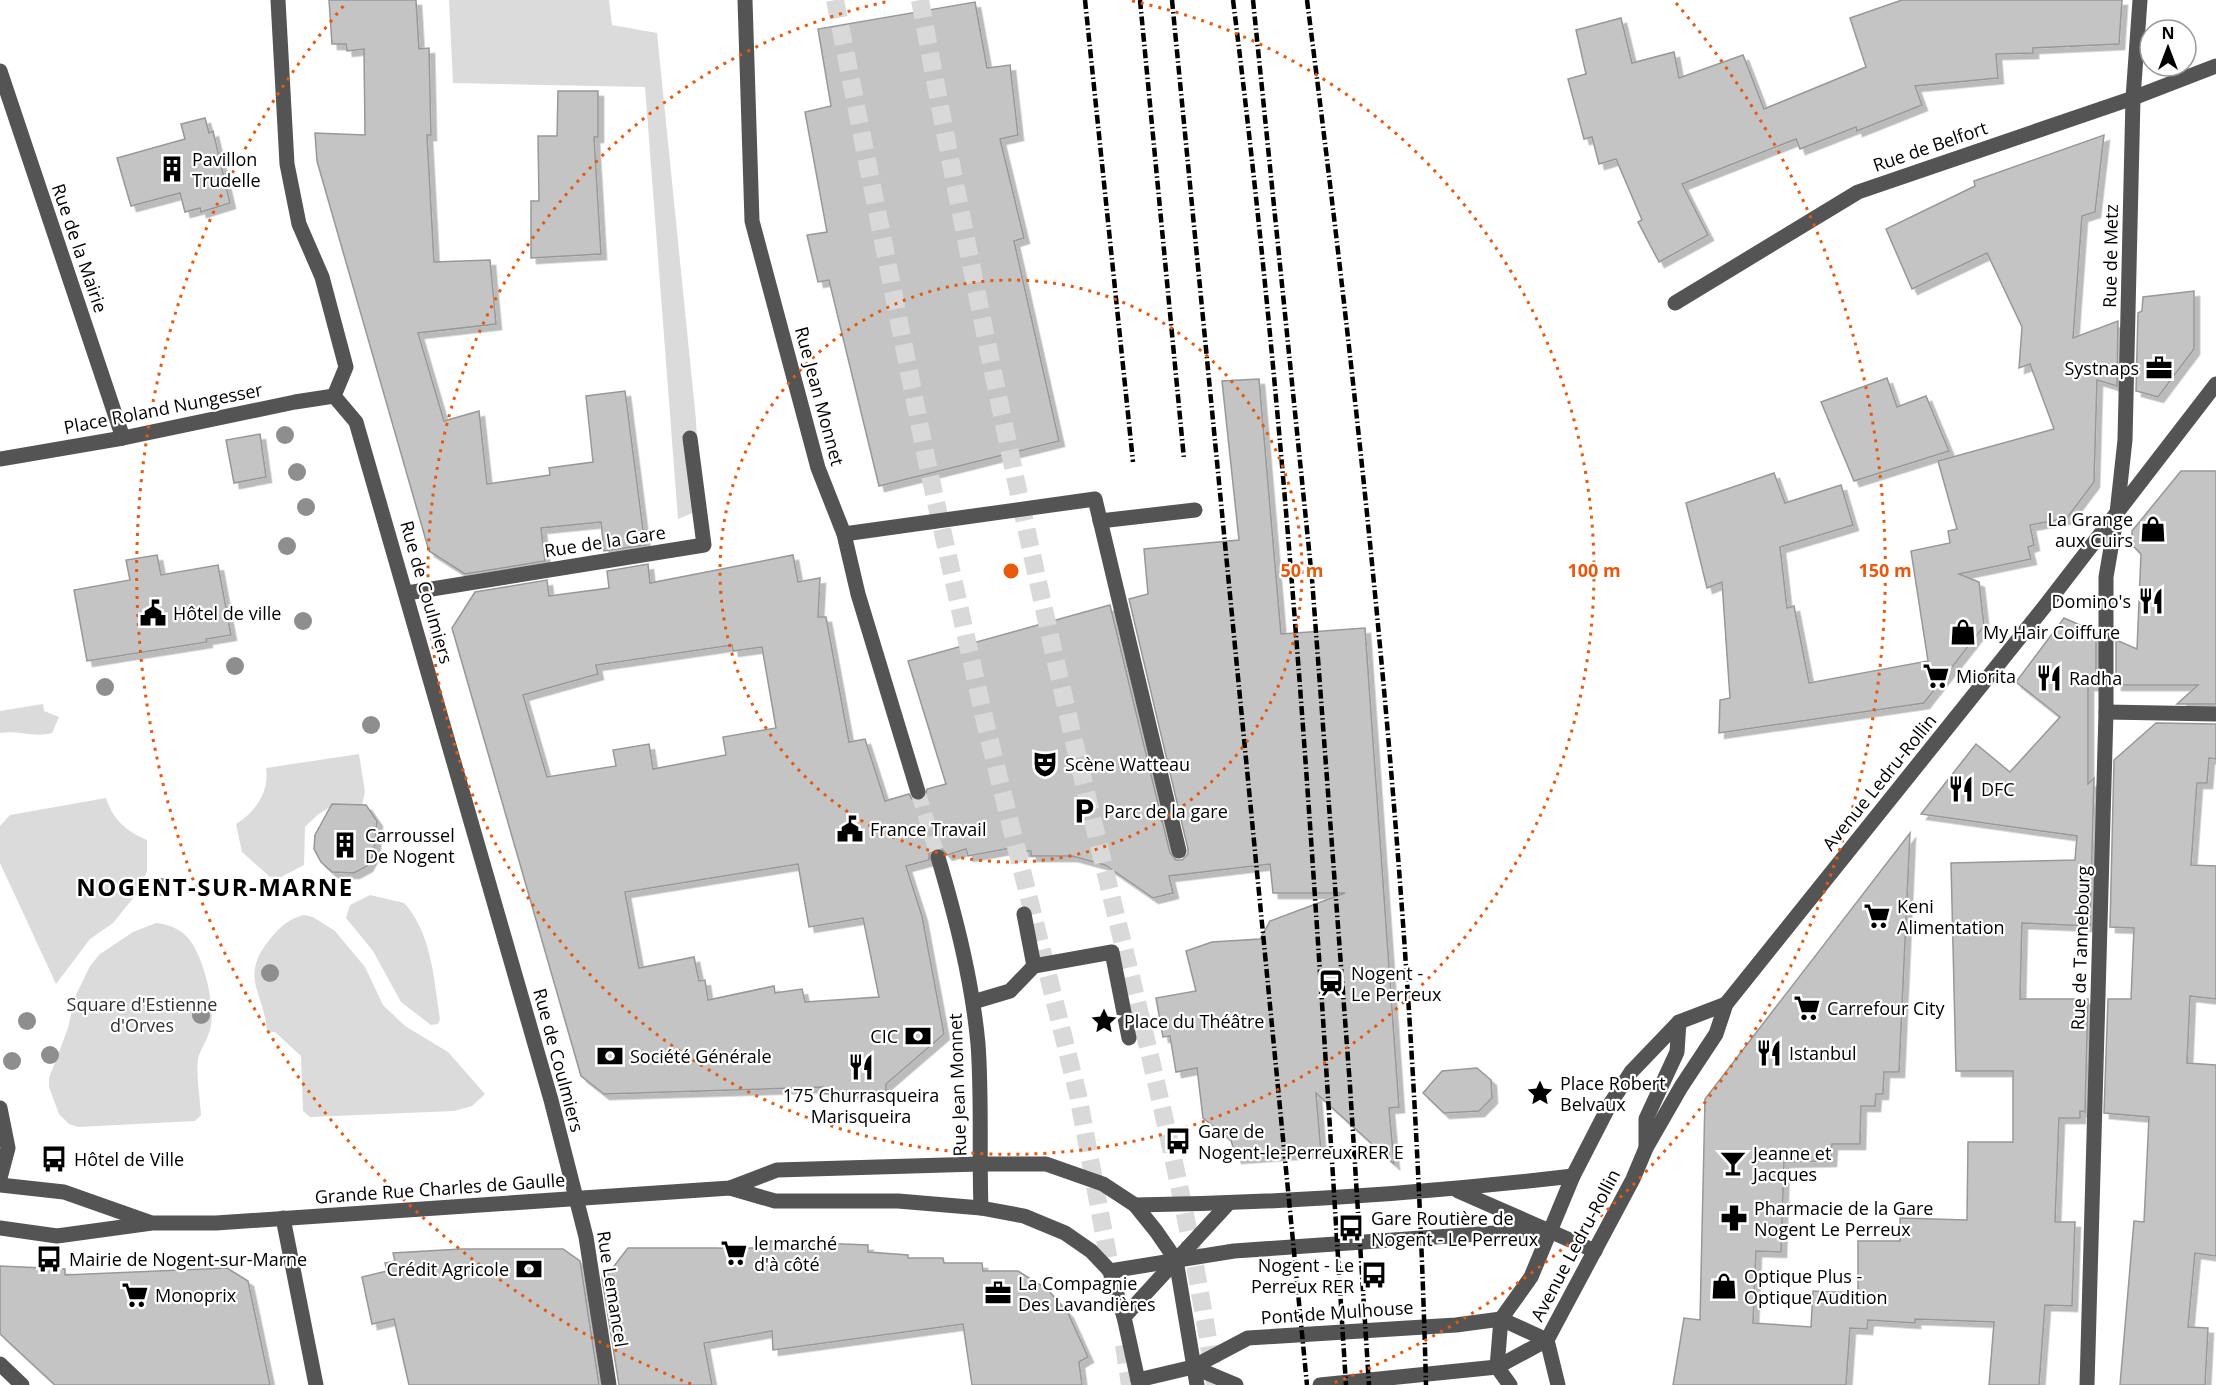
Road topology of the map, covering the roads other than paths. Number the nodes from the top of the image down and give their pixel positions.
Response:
1 (278, 0) edge
2 (745, 0) edge
3 (2140, 0) edge
4 (2216, 66) edge
5 (0, 71) edge
6 (2133, 98) junction
7 (1675, 303) dead end
8 (2216, 384) edge
9 (334, 396) junction
10 (123, 438) junction
11 (690, 438) dead end
12 (0, 459) edge
13 (1195, 510) dead end
14 (2117, 513) junction
15 (1100, 521) junction
16 (844, 534) junction
17 (407, 593) junction
18 (2106, 712) junction
19 (2216, 714) edge
20 (918, 792) tunnel mouth
21 (1179, 851) dead end
22 (938, 857) tunnel mouth
23 (1024, 914) dead end
24 (1034, 966) junction
25 (973, 1002) junction
26 (1726, 1004) junction
27 (1679, 1022) junction
28 (1130, 1038) dead end
29 (0, 1108) edge
30 (1646, 1148) junction
31 (979, 1164) junction
32 (1573, 1176) junction
33 (0, 1178) edge
34 (0, 1185) edge
35 (730, 1188) junction
36 (1455, 1190) junction
37 (577, 1199) junction
38 (1135, 1205) junction
39 (1227, 1205) junction
40 (981, 1208) junction
41 (283, 1218) junction
42 (152, 1224) junction
43 (0, 1228) edge
44 (1551, 1229) junction
45 (1595, 1251) junction
46 (1176, 1260) junction
47 (1110, 1271) junction
48 (1124, 1317) junction
49 (1501, 1319) junction
50 (1547, 1340) junction
51 (0, 1364) edge
52 (1193, 1367) junction
53 (1497, 1367) junction
54 (1138, 1382) edge
55 (22, 1385) edge
56 (316, 1385) edge
57 (609, 1385) edge
58 (1197, 1385) edge
59 (1236, 1385) edge
60 (1320, 1385) edge
61 (1510, 1385) edge
62 (1558, 1385) edge
63 (2087, 1385) edge

1 - 9 street
2 - 16 street, Rue Jean Monnet
3 - 6 street, Rue de Metz
4 - 6 street, Rue de Belfort
5 - 10 street, Rue de la Mairie
6 - 7 street, Rue de Belfort
6 - 14 street, Rue de Metz
8 - 14 street, Avenue Ledru-Rollin
9 - 10 street, Place Roland Nungesser
9 - 17 street, Rue de Coulmiers
10 - 12 street, Place Roland Nungesser
11 - 17 street, Rue de la Gare
13 - 15 street
14 - 18 street, Rue de Tannebourg
14 - 26 street, Avenue Ledru-Rollin
15 - 16 street
15 - 21 street
16 - 20 street, Rue Jean Monnet
17 - 37 street, Rue de Coulmiers
18 - 19 street
18 - 63 street, Rue de Tannebourg
22 - 25 street, Rue Jean Monnet
23 - 24 street
24 - 25 street
24 - 28 street
25 - 31 street, Rue Jean Monnet
26 - 27 street, Avenue Ledru-Rollin
26 - 30 street, Avenue Ledru-Rollin
27 - 30 street, Avenue Ledru-Rollin
27 - 32 street, Avenue Ledru-Rollin
29 - 33 street
30 - 45 street, Avenue Ledru-Rollin
31 - 35 street, Grande Rue Charles de Gaulle
31 - 38 street, Grande Rue Charles de Gaulle
31 - 40 street, Rue Jean Monnet
32 - 36 street
32 - 44 street, Avenue Ledru-Rollin
34 - 42 street, Grande Rue Charles de Gaulle
35 - 37 street, Grande Rue Charles de Gaulle
35 - 40 street, Grande Rue Charles de Gaulle
36 - 39 street
36 - 44 street
37 - 41 street, Grande Rue Charles de Gaulle
37 - 57 street, Rue Lemancel
38 - 39 street
38 - 46 street, Grande Rue Charles de Gaulle
39 - 46 street
40 - 47 street, Grande Rue Charles de Gaulle
41 - 42 street, Grande Rue Charles de Gaulle
41 - 56 street
42 - 43 street, Grande Rue Charles de Gaulle
44 - 45 street
44 - 46 street
44 - 49 street, Avenue Ledru-Rollin
45 - 50 street, Avenue Ledru-Rollin
46 - 47 street
46 - 48 street
46 - 52 street
47 - 48 street, Grande Rue Charles de Gaulle
48 - 54 street, Grande Rue Charles de Gaulle
49 - 50 street
49 - 52 street, Pont de Mulhouse
49 - 53 street
50 - 53 street, Avenue Ledru-Rollin
50 - 62 street
51 - 55 street
52 - 54 street, Pont de Mulhouse
52 - 58 street
52 - 59 street
53 - 60 street
53 - 61 street

